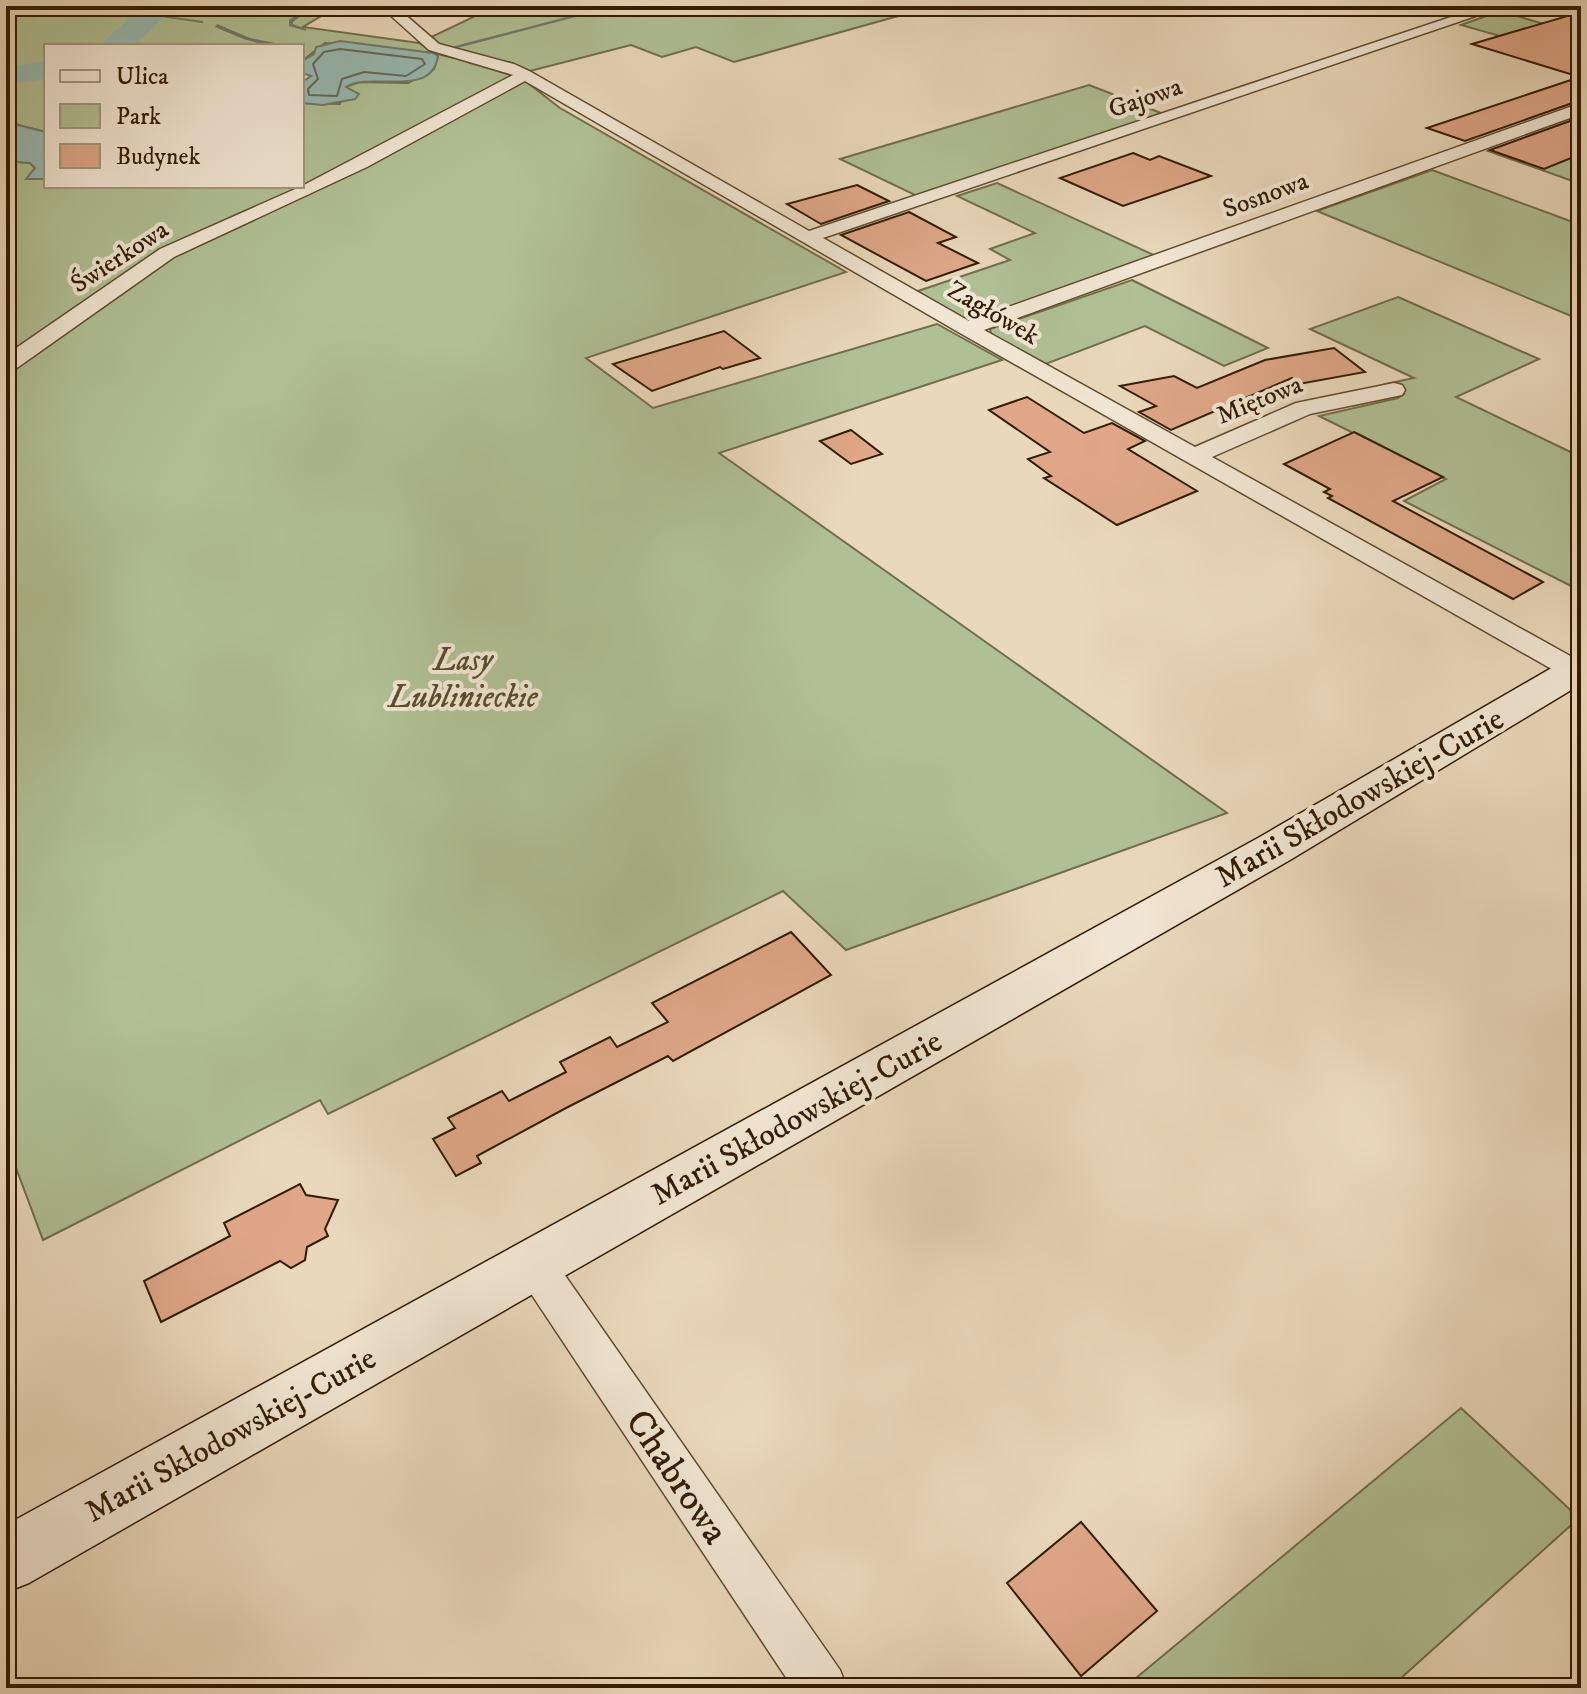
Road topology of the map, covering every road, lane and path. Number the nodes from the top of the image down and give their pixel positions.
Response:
1 (387, 6) edge
2 (1498, 6) edge
3 (525, 75) junction
4 (1581, 108) edge
5 (809, 237) junction
6 (967, 329) junction
7 (6, 365) edge
8 (1394, 390) dead end
9 (1194, 456) junction
10 (1579, 670) edge
11 (534, 1264) junction
12 (6, 1560) edge
13 (822, 1688) edge

1 - 3 street, Zagłówek
2 - 5 street, Gajowa
3 - 5 street, Zagłówek
3 - 7 street, Świerkowa
4 - 6 street, Sosnowa
5 - 6 street, Zagłówek
6 - 9 street, Zagłówek
8 - 9 street, Miętowa
9 - 10 street, Zagłówek
10 - 11 street, Marii Skłodowskiej-Curie
11 - 12 street, Marii Skłodowskiej-Curie
11 - 13 street, Chabrowa

